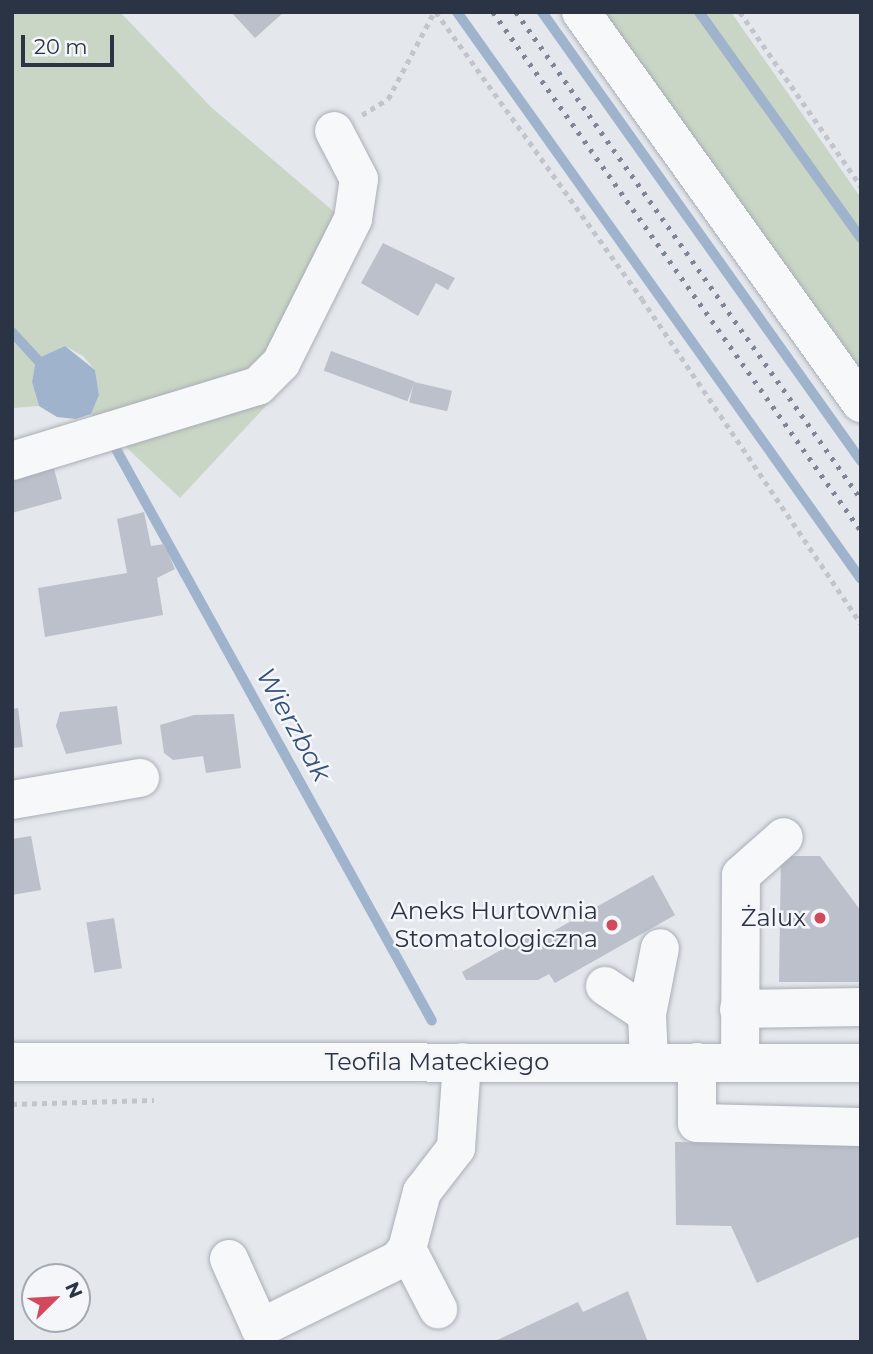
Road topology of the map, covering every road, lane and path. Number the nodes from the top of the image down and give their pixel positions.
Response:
1 (435, 12) edge
2 (580, 12) edge
3 (740, 12) edge
4 (334, 131) joint
5 (861, 186) edge
6 (861, 403) edge
7 (12, 461) edge
8 (861, 624) edge
9 (140, 778) dead end
10 (12, 800) edge
11 (784, 837) dead end
12 (660, 948) dead end
13 (606, 986) dead end
14 (861, 1007) edge
15 (740, 1009) junction
16 (647, 1014) junction
17 (12, 1062) edge
18 (462, 1062) junction
19 (649, 1062) junction
20 (697, 1062) junction
21 (740, 1062) junction
22 (861, 1063) edge
23 (861, 1127) edge
24 (407, 1249) junction
25 (229, 1259) dead end
26 (438, 1309) dead end
27 (262, 1335) edge

1 - 4 path
1 - 8 path
2 - 6 street
3 - 5 path
4 - 7 street
9 - 10 street
11 - 15 street
12 - 16 street
13 - 16 street
14 - 15 street
15 - 21 street
16 - 19 street
17 - 18 street, Teofila Mateckiego
18 - 19 street, Teofila Mateckiego
18 - 24 street
19 - 20 street, Teofila Mateckiego
20 - 21 street, Teofila Mateckiego
20 - 23 street
21 - 22 street, Teofila Mateckiego
24 - 26 street
24 - 27 street
25 - 27 street

